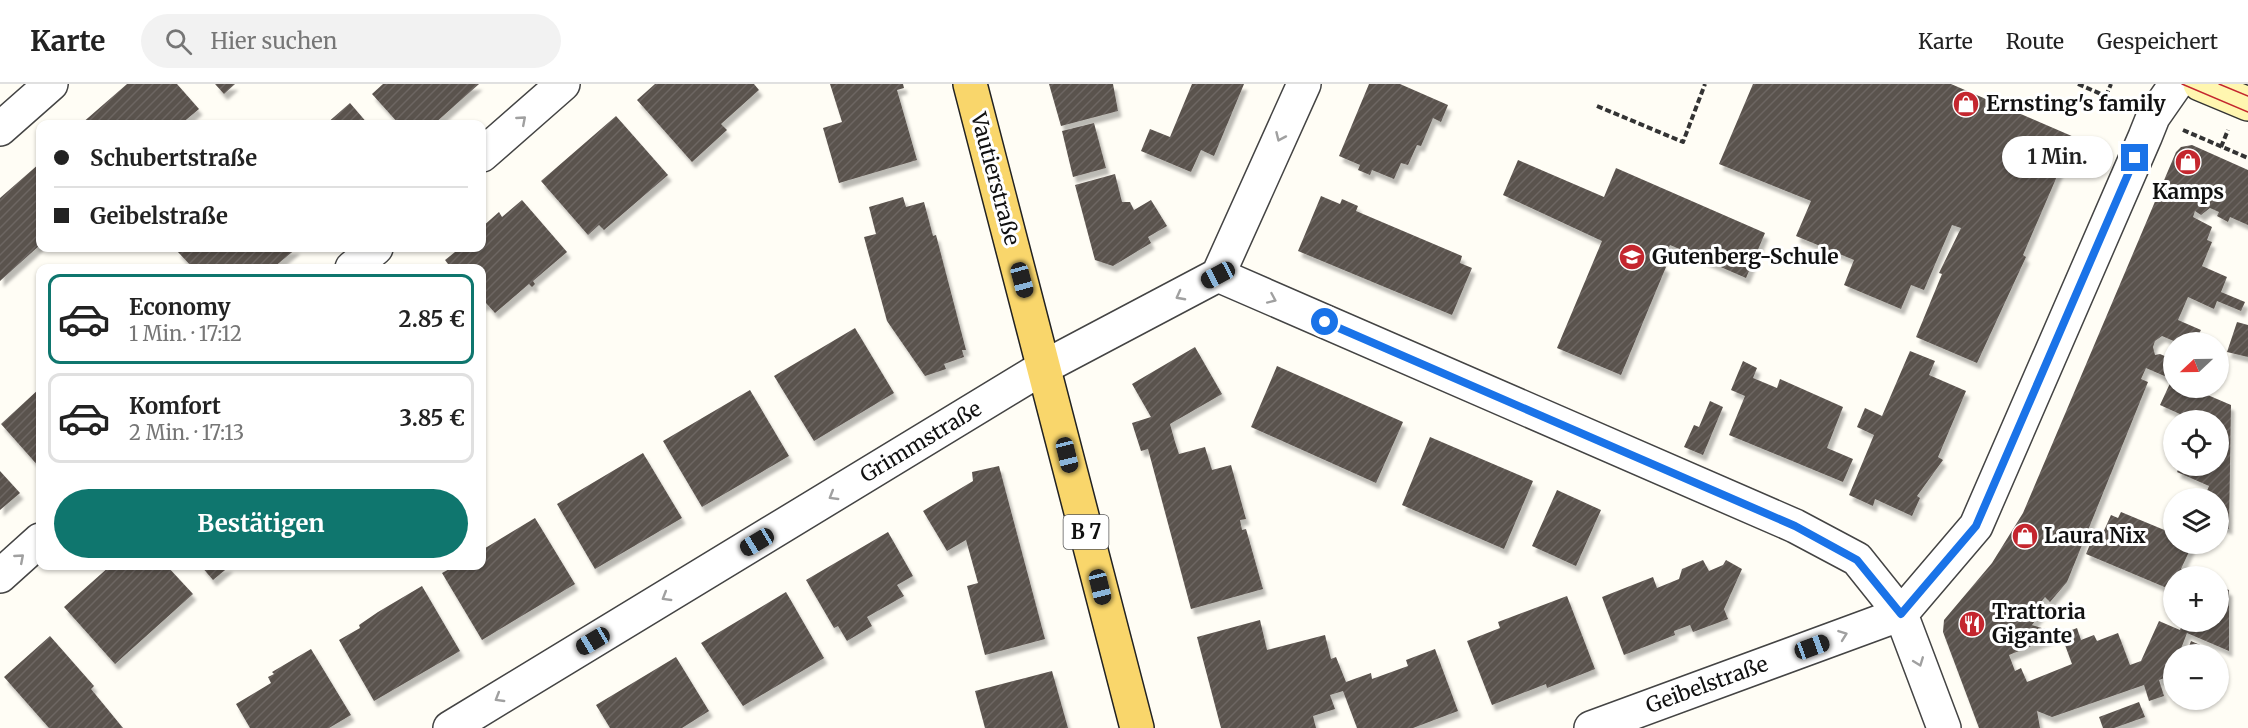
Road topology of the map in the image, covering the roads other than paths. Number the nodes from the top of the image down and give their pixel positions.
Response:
1 (51, 84) edge
2 (563, 84) edge
3 (970, 84) edge
4 (1304, 84) edge
5 (2176, 84) edge
6 (2200, 84) edge
7 (2248, 104) edge
8 (0, 129) edge
9 (486, 151) edge
10 (371, 252) edge
11 (357, 264) edge
12 (1218, 275) junction
13 (1044, 368) junction
14 (36, 544) edge
15 (0, 576) edge
16 (1901, 614) junction
17 (450, 728) edge
18 (1137, 728) edge
19 (1591, 728) edge
20 (1944, 728) edge

1 - 8 street
9 -> 2 street
3 - 13 main road, Vautierstraße / B 7
4 -> 12 street
5 - 16 street, Geibelstraße
6 - 7 street
10 - 11 street
12 -> 13 street, Grimmstraße
12 -> 16 street
13 -> 17 street, Grimmstraße
13 - 18 main road, Vautierstraße / B 7
15 -> 14 street
19 -> 16 street, Geibelstraße
16 -> 20 street

